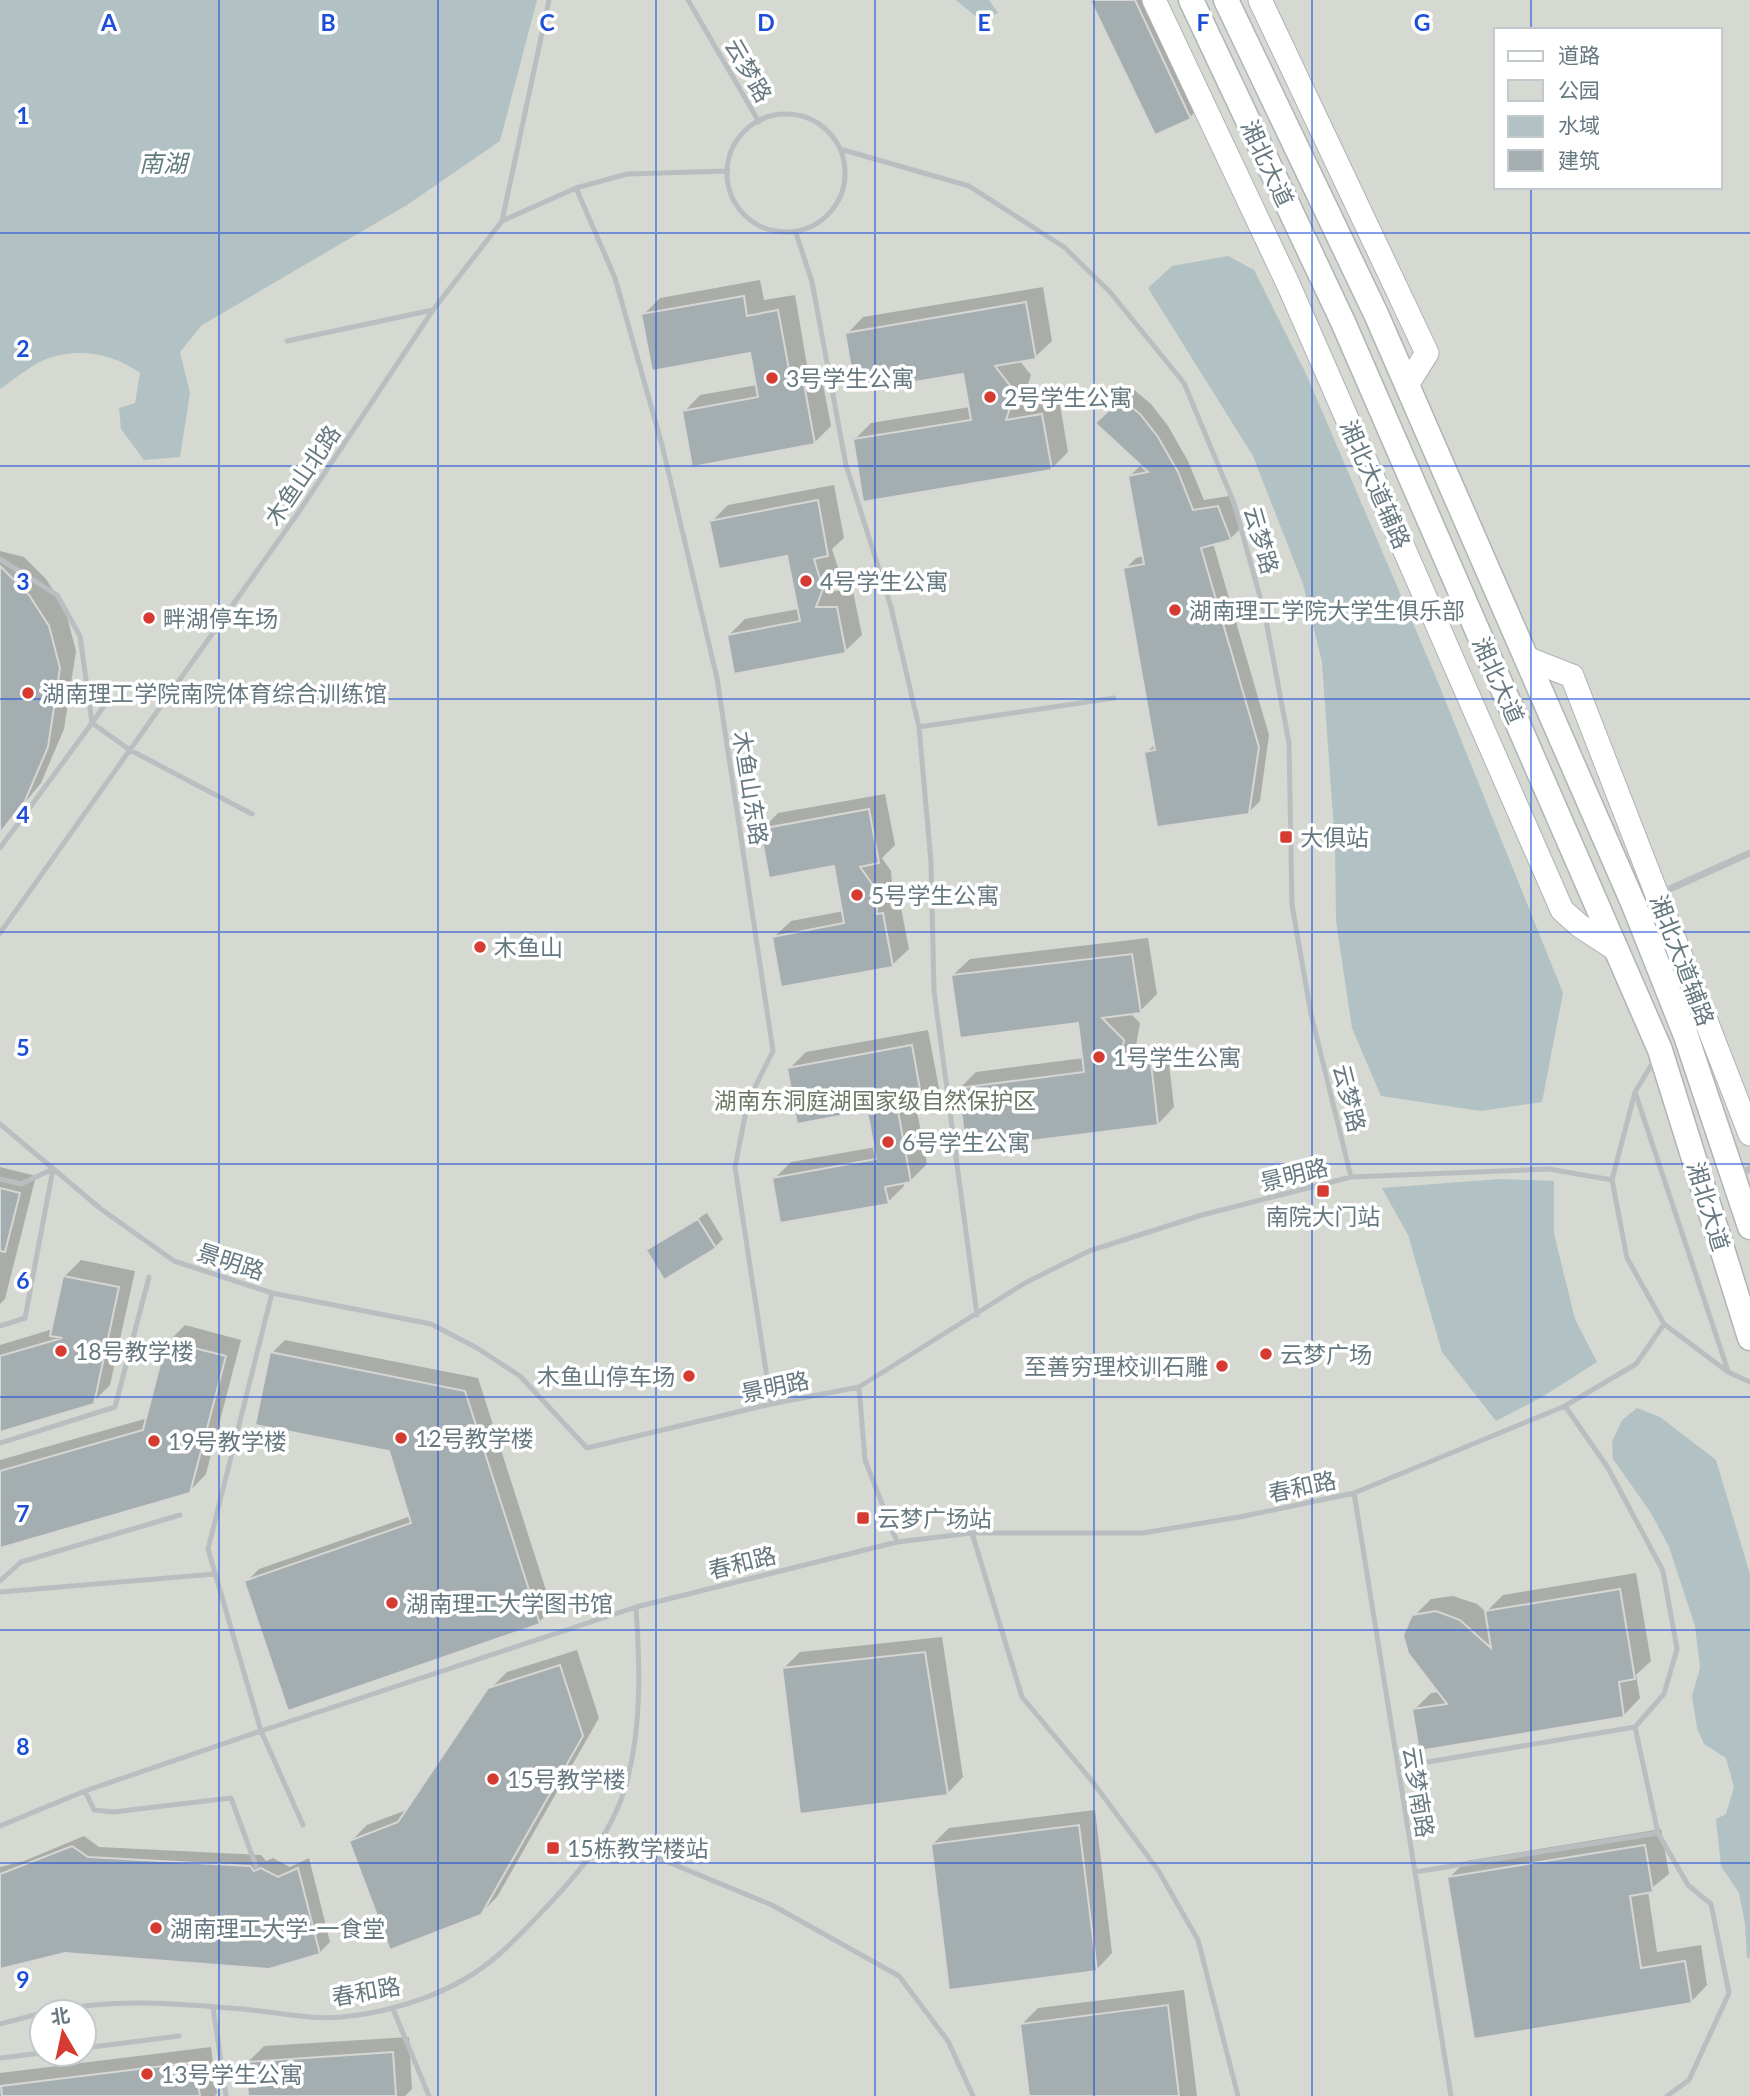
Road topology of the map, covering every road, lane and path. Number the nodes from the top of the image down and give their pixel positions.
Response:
1 (549, 0) edge
2 (688, 0) edge
3 (1154, 0) edge
4 (1191, 0) edge
5 (1226, 0) edge
6 (1260, 0) edge
7 (759, 122) junction
8 (840, 149) junction
9 (728, 171) junction
10 (576, 188) junction
11 (1352, 198) junction
12 (1326, 210) junction
13 (502, 221) junction
14 (796, 233) junction
15 (433, 310) junction
16 (287, 341) dead end
17 (1407, 385) junction
18 (0, 559) edge
19 (1526, 658) junction
20 (1114, 698) dead end
21 (108, 700) dead end
22 (92, 723) junction
23 (919, 727) junction
24 (130, 750) junction
25 (253, 814) dead end
26 (0, 848) edge
27 (1750, 853) edge
28 (1658, 894) junction
29 (1634, 905) junction
30 (0, 933) edge
31 (1617, 950) junction
32 (1660, 1050) junction
33 (1635, 1091) junction
34 (0, 1125) edge
35 (1750, 1134) edge
36 (53, 1169) junction
37 (1742, 1173) edge
38 (1351, 1177) junction
39 (0, 1179) edge
40 (1612, 1180) junction
41 (1750, 1227) edge
42 (149, 1277) dead end
43 (272, 1293) junction
44 (977, 1314) junction
45 (1664, 1324) junction
46 (0, 1326) edge
47 (1750, 1338) edge
48 (1728, 1372) junction
49 (1750, 1382) edge
50 (859, 1387) junction
51 (771, 1404) junction
52 (1565, 1406) junction
53 (0, 1443) edge
54 (1354, 1493) junction
55 (180, 1516) dead end
56 (972, 1533) junction
57 (897, 1542) junction
58 (215, 1574) junction
59 (0, 1581) edge
60 (0, 1592) edge
61 (636, 1607) junction
62 (1635, 1727) junction
63 (261, 1731) junction
64 (1398, 1767) junction
65 (85, 1791) junction
66 (303, 1825) dead end
67 (0, 1826) edge
68 (1658, 1833) junction
69 (604, 1836) junction
70 (256, 1866) dead end
71 (1415, 1872) junction
72 (98, 2007) edge
73 (213, 2007) junction
74 (393, 2010) junction
75 (28, 2017) edge
76 (0, 2024) edge
77 (179, 2036) dead end
78 (98, 2046) edge
79 (28, 2055) edge
80 (0, 2058) edge
81 (226, 2096) edge
82 (429, 2096) edge
83 (973, 2096) edge
84 (1238, 2096) edge
85 (1451, 2096) edge
86 (1667, 2096) edge

1 - 13 lane, 木鱼山北路
2 - 7 lane, 云梦路
3 - 31 main road, 湘北大道辅路
4 - 31 highway, 湘北大道
5 - 12 highway, 湘北大道
6 - 11 main road
7 - 8 lane
7 - 9 lane
8 - 14 lane
8 - 38 lane, 云梦路
9 - 10 lane
9 - 14 lane
10 - 13 lane
10 - 51 lane, 木鱼山东路
11 - 12 main road
11 - 17 main road
12 - 17 highway, 湘北大道
13 - 15 lane, 木鱼山北路
14 - 23 lane
15 - 16 lane
15 - 24 lane, 木鱼山北路
17 - 19 highway, 湘北大道
18 - 22 lane
19 - 28 main road, 湘北大道辅路
19 - 29 highway, 湘北大道
20 - 23 lane
21 - 22 lane
22 - 24 lane
22 - 26 lane
23 - 44 lane
24 - 25 lane
24 - 30 lane, 木鱼山北路
27 - 28 street
28 - 29 street
28 - 35 main road, 湘北大道辅路
29 - 37 highway, 湘北大道
31 - 32 highway, 湘北大道
32 - 33 lane
32 - 47 highway, 湘北大道
33 - 40 lane
33 - 48 lane
34 - 36 lane, 景明路
36 - 39 lane
36 - 43 lane, 景明路
36 - 46 lane
37 - 41 highway, 湘北大道
38 - 40 lane, 景明路
38 - 44 lane, 景明路
40 - 45 lane
42 - 53 lane
43 - 51 lane, 景明路
43 - 58 lane
44 - 50 lane, 景明路
45 - 48 lane
45 - 52 lane, 春和路
48 - 49 lane
50 - 51 lane, 景明路
50 - 57 lane
52 - 54 lane, 春和路
52 - 62 lane
54 - 56 lane, 春和路
54 - 64 lane, 云梦南路
55 - 59 lane
56 - 57 lane, 春和路
56 - 84 lane
57 - 61 lane, 春和路
58 - 60 lane
58 - 63 lane
61 - 63 lane
61 - 69 lane, 春和路
62 - 64 lane
62 - 68 lane
63 - 65 lane
63 - 66 lane
64 - 71 lane, 云梦南路
65 - 67 lane
65 - 70 lane
68 - 71 lane
68 - 86 lane
69 - 74 lane, 春和路
69 - 83 lane
71 - 85 lane, 云梦南路
72 - 73 lane, 春和路
73 - 74 lane, 春和路
73 - 81 lane
74 - 82 lane
75 - 76 lane
77 - 78 lane
79 - 80 lane

